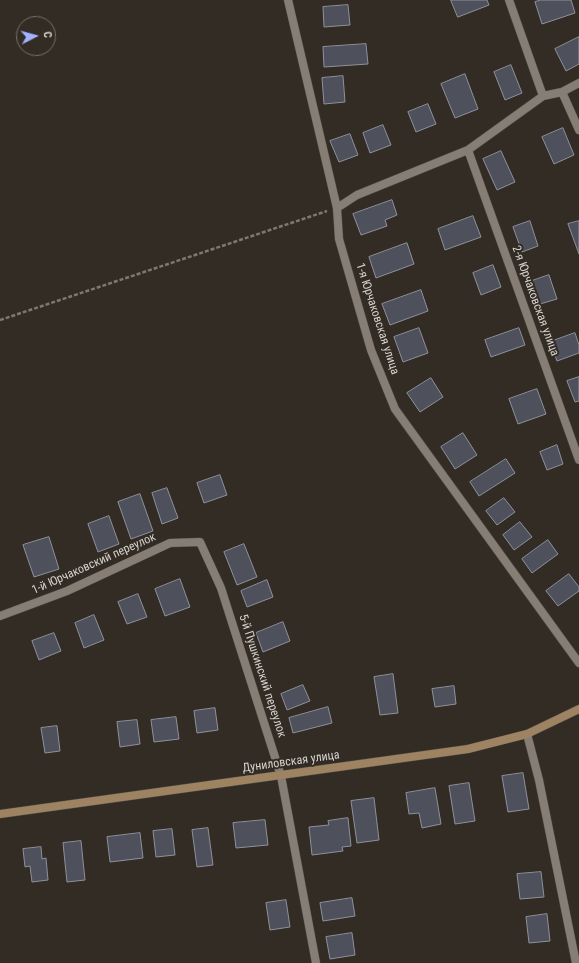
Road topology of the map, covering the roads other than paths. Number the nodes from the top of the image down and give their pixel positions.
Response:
1 (288, 0) edge
2 (508, 0) edge
3 (579, 83) edge
4 (562, 92) junction
5 (544, 96) junction
6 (579, 130) edge
7 (468, 150) junction
8 (337, 208) junction
9 (579, 460) edge
10 (200, 542) joint
11 (0, 616) edge
12 (579, 662) edge
13 (579, 709) edge
14 (527, 734) junction
15 (281, 776) junction
16 (0, 814) edge
17 (316, 963) edge
18 (576, 963) edge

1 - 8 street, 1-я Юрчаковская улица
2 - 5 street
3 - 4 street
4 - 5 street
4 - 6 street
5 - 7 street
7 - 8 street
7 - 9 street, 2-я Юрчаковская улица
8 - 12 street, 1-я Юрчаковская улица
10 - 11 street, 1-й Юрчаковский переулок
10 - 15 street, 5-й Пушкинский переулок
13 - 14 main road, Дуниловская улица
14 - 15 main road, Дуниловская улица
14 - 18 street
15 - 16 main road, Дуниловская улица
15 - 17 street, 5-й Пушкинский переулок

